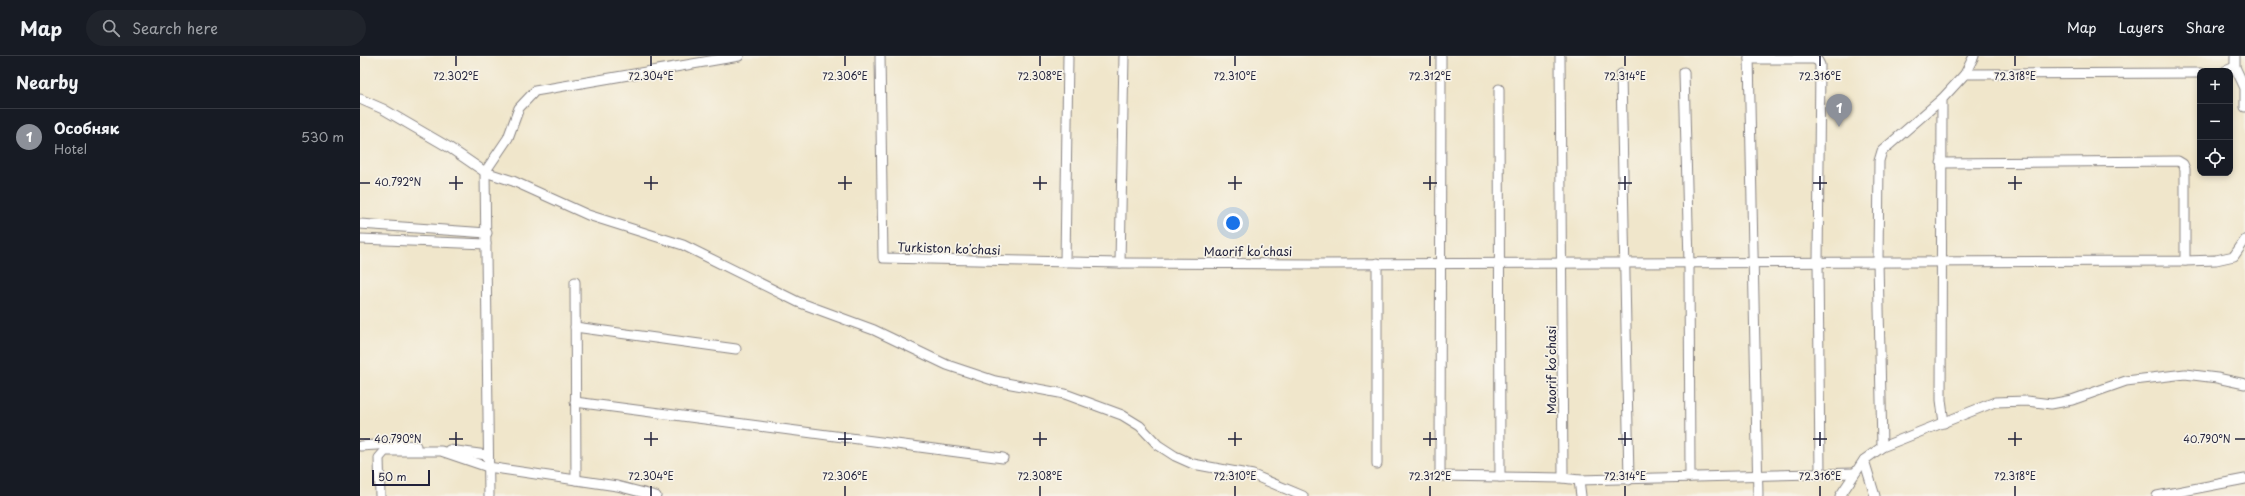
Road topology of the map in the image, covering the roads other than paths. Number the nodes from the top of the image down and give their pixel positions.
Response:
1 (739, 56) edge
2 (880, 56) edge
3 (1068, 56) edge
4 (1124, 56) edge
5 (1441, 56) edge
6 (1560, 56) edge
7 (1974, 56) edge
8 (2236, 56) edge
9 (1749, 58) edge
10 (2235, 68) joint
11 (1684, 72) dead end
12 (2197, 73) edge
13 (1621, 74) dead end
14 (1965, 74) junction
15 (1499, 89) dead end
16 (360, 99) edge
17 (1942, 99) junction
18 (2245, 107) edge
19 (1941, 163) junction
20 (485, 172) junction
21 (360, 224) edge
22 (487, 233) junction
23 (360, 239) edge
24 (2245, 240) edge
25 (486, 244) junction
26 (1878, 261) junction
27 (1941, 261) junction
28 (2185, 261) junction
29 (1065, 262) junction
30 (1754, 262) junction
31 (1818, 262) junction
32 (1120, 263) junction
33 (1377, 263) junction
34 (1439, 263) junction
35 (1501, 263) junction
36 (1563, 263) junction
37 (1624, 263) junction
38 (1689, 263) junction
39 (575, 282) dead end
40 (575, 327) junction
41 (736, 349) dead end
42 (2245, 384) edge
43 (575, 402) junction
44 (1944, 423) junction
45 (360, 446) edge
46 (1882, 448) junction
47 (487, 455) junction
48 (1003, 458) dead end
49 (1864, 460) junction
50 (1377, 464) dead end
51 (488, 467) junction
52 (1820, 473) junction
53 (1854, 473) junction
54 (1759, 475) junction
55 (1500, 477) junction
56 (1563, 478) junction
57 (1690, 478) junction
58 (2245, 479) edge
59 (576, 480) junction
60 (1579, 480) junction
61 (1629, 480) junction
62 (380, 496) edge
63 (488, 496) edge
64 (656, 496) edge
65 (1303, 496) edge
66 (1581, 496) edge
67 (1758, 496) edge
68 (1840, 496) edge
69 (1875, 496) edge
70 (2157, 496) edge

1 - 20 street
2 - 29 street, Turkiston koʻchasi
3 - 29 street
4 - 32 street
5 - 34 street
6 - 36 street
7 - 14 street
8 - 10 street
9 - 30 street
9 - 31 street
10 - 18 street
11 - 38 street
12 - 14 street
13 - 37 street
14 - 17 street
15 - 35 street
16 - 20 street
17 - 19 street
17 - 26 street
19 - 27 street
19 - 28 street
20 - 22 street
20 - 65 street
21 - 22 street
22 - 25 street
23 - 25 street
24 - 28 street, Maorif koʻchasi
25 - 47 street
26 - 27 street, Maorif koʻchasi
26 - 31 street, Maorif koʻchasi
26 - 46 street
27 - 28 street, Maorif koʻchasi
27 - 44 street
29 - 32 street, Turkiston koʻchasi
30 - 31 street, Maorif koʻchasi
30 - 38 street, Maorif koʻchasi
30 - 54 street
31 - 52 street
32 - 33 street, Maorif koʻchasi
33 - 34 street, Maorif koʻchasi
33 - 50 street
34 - 35 street, Maorif koʻchasi
34 - 55 street
35 - 36 street, Maorif koʻchasi
35 - 55 street
36 - 37 street, Maorif koʻchasi
36 - 56 street, Maorif koʻchasi
37 - 38 street, Maorif koʻchasi
37 - 61 street
38 - 57 street
39 - 40 street
40 - 41 street
40 - 43 street
42 - 44 street
43 - 48 street
43 - 59 street
44 - 46 street
45 - 47 street
46 - 49 street
47 - 51 street
49 - 53 street
49 - 69 street
51 - 59 street
51 - 62 street
51 - 63 street
52 - 53 street
52 - 54 street
53 - 68 street
54 - 57 street
54 - 67 street
55 - 56 street
56 - 60 street
57 - 61 street
58 - 70 street
59 - 64 street
60 - 61 street
60 - 66 street

